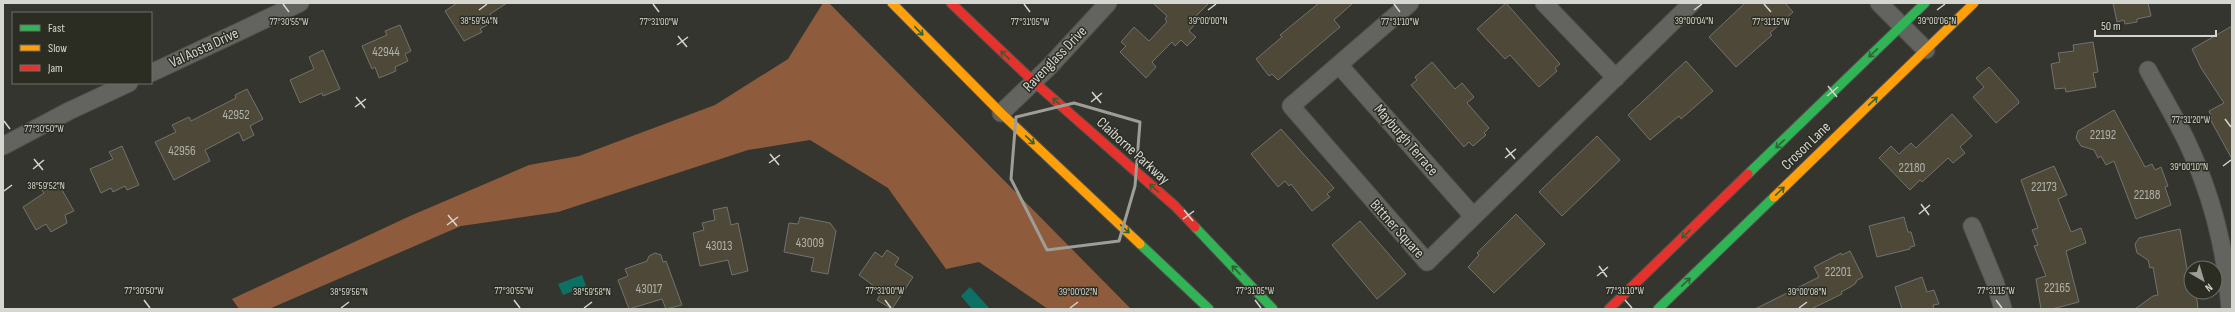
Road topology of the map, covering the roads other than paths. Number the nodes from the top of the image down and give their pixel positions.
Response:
1 (300, 3) edge
2 (892, 3) edge
3 (951, 3) edge
4 (1108, 3) edge
5 (1410, 3) edge
6 (1544, 3) edge
7 (1692, 3) edge
8 (1879, 3) edge
9 (1925, 3) edge
10 (1974, 3) edge
11 (1901, 26) junction
12 (1926, 50) junction
13 (1339, 65) junction
14 (2148, 70) dead end
15 (152, 73) edge
16 (1616, 78) junction
17 (1033, 81) junction
18 (127, 84) edge
19 (1001, 113) junction
20 (3, 146) edge
21 (1473, 216) junction
22 (1972, 226) dead end
23 (1209, 309) edge
24 (1272, 309) edge
25 (1610, 309) edge
26 (1658, 309) edge
27 (2003, 309) edge
28 (2230, 309) edge

1 - 15 street, Val Aosta Drive
2 -> 19 main road
17 -> 3 main road, Claiborne Parkway
4 - 17 street, Ravenglass Drive
5 - 13 street, Bittner Square
6 - 16 street
7 - 16 street, Bittner Square
8 - 11 street
9 - 11 main road, Croson Lane
10 - 12 main road, Croson Lane
11 - 12 street
11 -> 25 main road, Croson Lane
26 -> 12 main road, Croson Lane
13 - 21 street, Mayburgh Terrace
13 - 21 street, Bittner Square
14 - 28 street
16 - 21 street, Bittner Square
17 - 19 street, Ravenglass Drive
24 -> 17 main road, Claiborne Parkway
18 - 20 street
19 -> 23 main road
22 - 27 street

